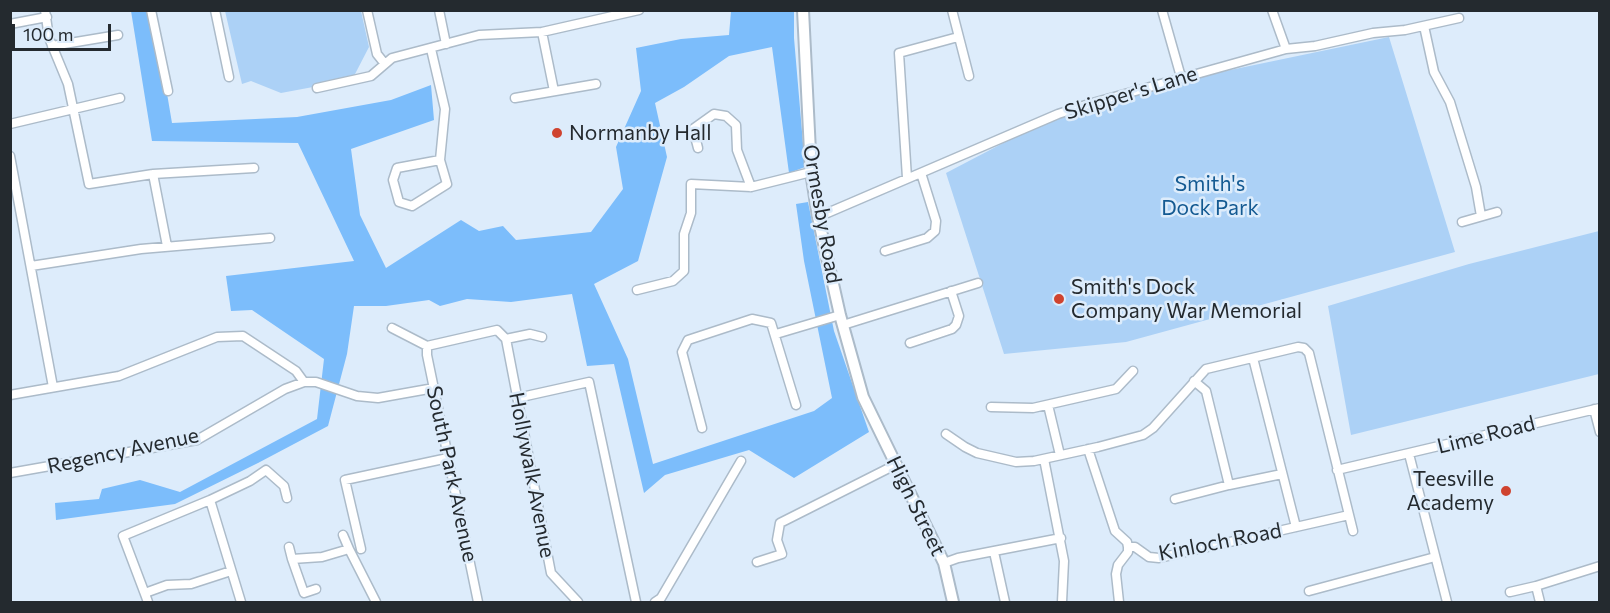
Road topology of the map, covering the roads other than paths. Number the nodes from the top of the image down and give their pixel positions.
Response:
1 (151, 10) edge
2 (215, 10) edge
3 (367, 10) edge
4 (439, 10) edge
5 (639, 10) edge
6 (803, 10) edge
7 (952, 10) edge
8 (1162, 10) edge
9 (1272, 10) edge
10 (46, 14) edge
11 (1459, 18) dead end
12 (10, 24) edge
13 (1424, 26) junction
14 (542, 32) junction
15 (118, 35) dead end
16 (958, 37) junction
17 (446, 44) junction
18 (52, 46) junction
19 (431, 49) junction
20 (1286, 49) junction
21 (385, 64) junction
22 (969, 76) dead end
23 (229, 77) dead end
24 (1181, 77) junction
25 (596, 84) dead end
26 (317, 88) dead end
27 (168, 91) dead end
28 (554, 91) junction
29 (120, 98) dead end
30 (515, 98) dead end
31 (73, 109) junction
32 (10, 124) edge
33 (698, 148) dead end
34 (10, 156) edge
35 (440, 160) junction
36 (254, 168) dead end
37 (811, 172) junction
38 (921, 173) junction
39 (153, 174) junction
40 (907, 178) junction
41 (751, 187) junction
42 (1497, 212) dead end
43 (1481, 216) junction
44 (818, 217) junction
45 (1462, 222) dead end
46 (270, 238) dead end
47 (166, 246) junction
48 (885, 251) dead end
49 (31, 266) junction
50 (978, 283) dead end
51 (637, 291) dead end
52 (951, 291) junction
53 (842, 320) junction
54 (392, 328) dead end
55 (776, 334) junction
56 (542, 337) dead end
57 (506, 339) junction
58 (910, 343) dead end
59 (427, 346) junction
60 (1253, 358) junction
61 (1133, 371) dead end
62 (1194, 381) junction
63 (304, 382) junction
64 (53, 387) junction
65 (434, 388) junction
66 (10, 395) edge
67 (517, 398) junction
68 (796, 405) dead end
69 (1048, 405) junction
70 (991, 407) dead end
71 (1597, 409) edge
72 (869, 413) joint
73 (702, 428) dead end
74 (1599, 432) edge
75 (946, 434) dead end
76 (1088, 449) junction
77 (1409, 454) junction
78 (1060, 455) junction
79 (448, 458) junction
80 (1044, 459) junction
81 (741, 461) dead end
82 (897, 464) junction
83 (1337, 470) junction
84 (10, 473) edge
85 (1282, 474) junction
86 (1229, 485) junction
87 (287, 498) dead end
88 (1175, 499) dead end
89 (210, 500) junction
90 (1349, 515) junction
91 (1296, 527) junction
92 (1353, 531) dead end
93 (343, 535) dead end
94 (1061, 538) junction
95 (289, 547) dead end
96 (1128, 547) junction
97 (349, 549) junction
98 (361, 549) dead end
99 (994, 552) junction
100 (1435, 557) junction
101 (292, 559) junction
102 (757, 562) dead end
103 (944, 563) junction
104 (1599, 566) edge
105 (231, 571) junction
106 (1536, 586) junction
107 (316, 589) dead end
108 (1308, 591) dead end
109 (1510, 592) dead end
110 (145, 593) junction
111 (304, 593) junction
112 (148, 603) edge
113 (241, 603) edge
114 (309, 603) edge
115 (376, 603) edge
116 (478, 603) edge
117 (578, 603) edge
118 (636, 603) edge
119 (656, 603) edge
120 (953, 603) edge
121 (1005, 603) edge
122 (1062, 603) edge
123 (1119, 603) edge
124 (1447, 603) edge
125 (1539, 603) edge

1 - 27 street
2 - 23 street
3 - 21 street
4 - 17 street
5 - 14 street
6 - 37 main road, Ormesby Road
7 - 16 street
8 - 24 street
9 - 20 street
10 - 12 street
10 - 18 street
11 - 13 street, Skipper's Lane
13 - 20 street, Skipper's Lane
13 - 43 street
14 - 17 street
14 - 28 street
15 - 18 street
16 - 22 street
16 - 40 street
17 - 19 street
18 - 31 street
19 - 21 street
19 - 35 street
20 - 24 street, Skipper's Lane
21 - 26 street
24 - 38 street, Skipper's Lane
25 - 28 street
28 - 30 street
29 - 31 street
31 - 32 street
31 - 39 street
33 - 41 street
34 - 49 street
35 - 35 street
36 - 39 street
37 - 41 street
37 - 44 main road, Ormesby Road
38 - 40 street, Skipper's Lane
38 - 48 street
39 - 47 street
40 - 44 street, Skipper's Lane
41 - 51 street
42 - 43 street
43 - 45 street
44 - 53 main road, Ormesby Road
46 - 47 street
47 - 49 street
49 - 64 street
50 - 52 street
52 - 53 street
52 - 58 street
53 - 55 street
53 - 72 main road, Ormesby Road
54 - 59 street
55 - 68 street
55 - 73 street
56 - 57 street
57 - 59 street
57 - 67 street, Hollywalk Avenue
59 - 65 street, South Park Avenue
60 - 62 street
60 - 83 street
60 - 85 street
61 - 69 street
62 - 76 street
62 - 86 street
63 - 64 street
63 - 65 street
63 - 84 street, Regency Avenue
64 - 66 street
65 - 79 street, South Park Avenue
67 - 117 street, Hollywalk Avenue
67 - 118 street
69 - 70 street
69 - 78 street
71 - 74 street
71 - 77 street, Lime Road
72 - 82 main road, High Street
75 - 80 street
76 - 78 street
76 - 96 street, Kinloch Road
77 - 83 street, Lime Road
77 - 100 street
78 - 80 street
79 - 98 street
79 - 116 street, South Park Avenue
80 - 94 street
81 - 119 street
82 - 102 street
82 - 103 main road, High Street
83 - 90 street
85 - 86 street
85 - 91 street
86 - 88 street
87 - 89 street
89 - 105 street
89 - 110 street
90 - 91 street, Kinloch Road
90 - 92 street
91 - 96 street, Kinloch Road
93 - 97 street
94 - 99 street
94 - 122 street
95 - 101 street
96 - 123 street
97 - 101 street
97 - 115 street
99 - 103 street
99 - 121 street
100 - 108 street
100 - 124 street
101 - 111 street
103 - 120 main road, High Street
104 - 106 street
105 - 110 street
105 - 113 street
106 - 109 street
106 - 125 street
107 - 111 street
110 - 112 street
111 - 114 street

